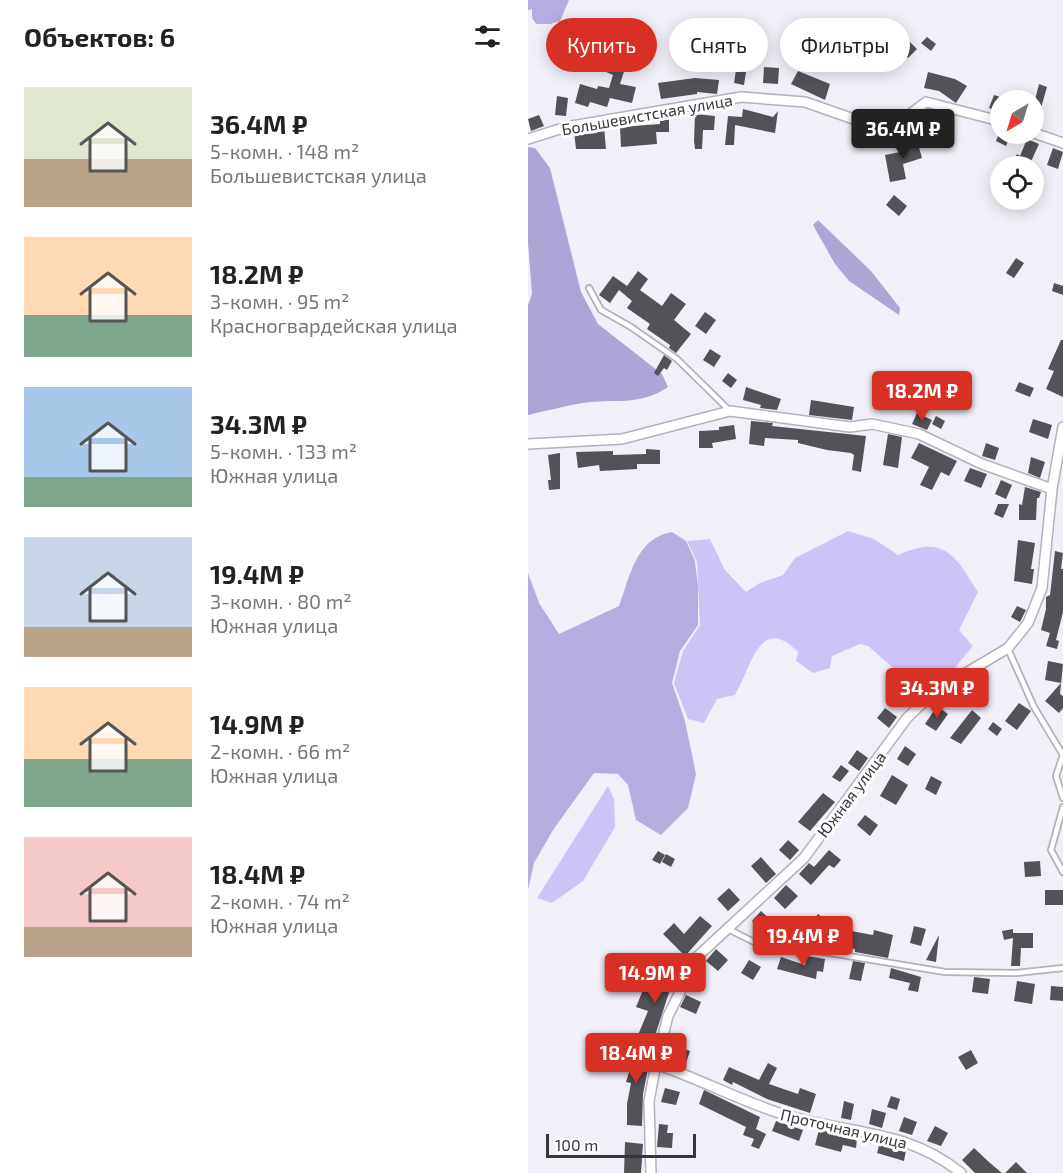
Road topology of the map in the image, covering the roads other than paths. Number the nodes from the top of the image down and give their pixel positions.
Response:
1 (990, 118) edge
2 (1044, 136) edge
3 (528, 139) edge
4 (1063, 143) edge
5 (590, 288) dead end
6 (730, 411) junction
7 (1063, 427) edge
8 (528, 444) edge
9 (1052, 489) junction
10 (1008, 648) junction
11 (1063, 798) edge
12 (1063, 807) edge
13 (1063, 872) edge
14 (729, 929) junction
15 (1063, 968) edge
16 (656, 1064) junction
17 (651, 1173) edge
18 (961, 1173) edge

1 - 3 street, Большевистская улица
2 - 4 street
5 - 6 lane
6 - 8 street
6 - 9 street
7 - 9 street, Южная улица
9 - 10 street, Южная улица
10 - 11 lane
10 - 14 street, Южная улица
12 - 13 lane
14 - 15 lane
14 - 16 street, Южная улица
16 - 17 street, Южная улица
16 - 18 street, Проточная улица

